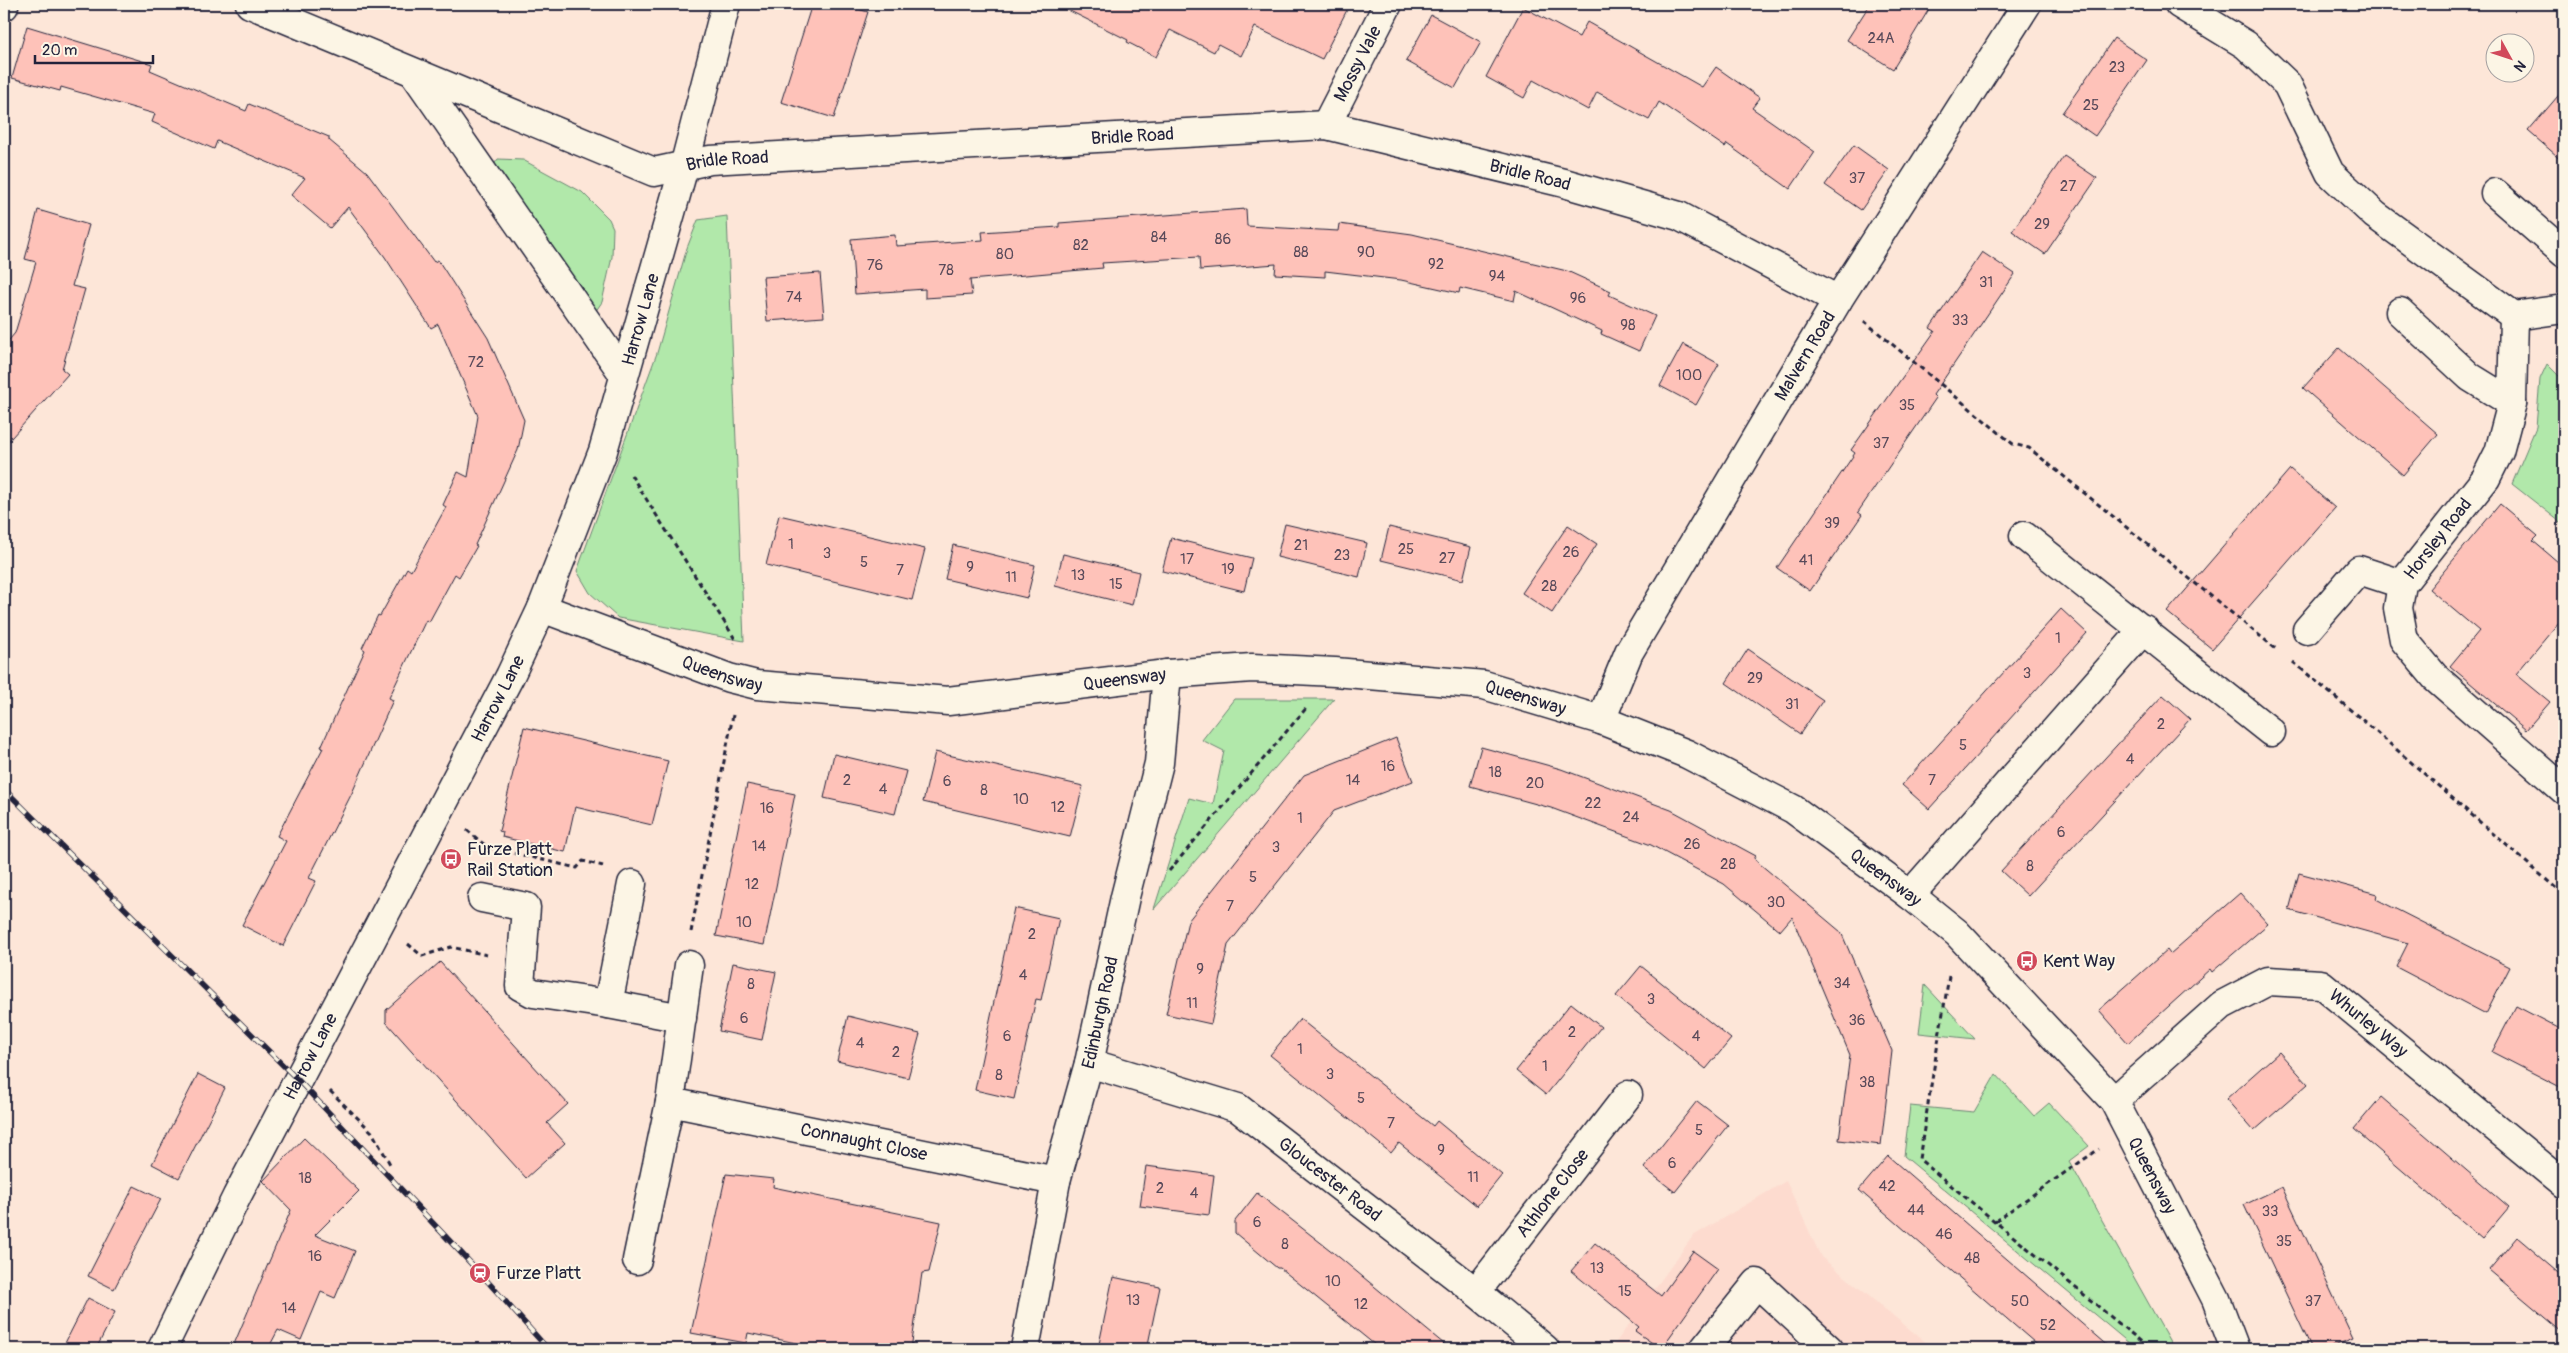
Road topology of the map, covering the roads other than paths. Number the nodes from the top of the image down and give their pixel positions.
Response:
1 (250, 4) edge
2 (726, 4) edge
3 (1388, 4) edge
4 (2027, 4) edge
5 (2179, 4) edge
6 (414, 73) junction
7 (1326, 125) junction
8 (684, 167) junction
9 (2495, 193) dead end
10 (2564, 253) edge
11 (1838, 300) junction
12 (2564, 309) edge
13 (2400, 312) dead end
14 (2514, 316) junction
15 (624, 375) junction
16 (2512, 403) junction
17 (2024, 536) dead end
18 (2402, 584) junction
19 (542, 608) junction
20 (2144, 629) junction
21 (2307, 630) dead end
22 (1167, 674) junction
23 (1601, 720) junction
24 (2271, 732) dead end
25 (2564, 790) edge
26 (632, 884) road end
27 (1910, 895) junction
28 (482, 898) dead end
29 (689, 964) road end
30 (608, 1004) junction
31 (682, 1018) junction
32 (1089, 1063) junction
33 (1628, 1095) dead end
34 (2114, 1101) junction
35 (670, 1102) junction
36 (1056, 1181) junction
37 (2564, 1184) edge
38 (637, 1260) dead end
39 (1476, 1292) junction
40 (162, 1349) edge
41 (1025, 1349) edge
42 (1545, 1349) edge
43 (1704, 1349) edge
44 (1829, 1349) edge
45 (2235, 1349) edge

1 - 6 street, Bridle Road
2 - 8 street, Harrow Lane
3 - 7 street, Mossy Vale
4 - 11 street, Malvern Road
5 - 14 street
6 - 8 street, Bridle Road
6 - 15 street
7 - 8 street, Bridle Road
7 - 11 street, Bridle Road
8 - 15 street, Harrow Lane
9 - 10 street
11 - 23 street, Malvern Road
12 - 14 street
13 - 16 street
14 - 16 street, Horsley Road
15 - 19 street, Harrow Lane
16 - 18 street, Horsley Road
17 - 20 street
18 - 21 street
18 - 25 street, Horsley Road
19 - 22 street, Queensway
19 - 40 street, Harrow Lane
20 - 24 street
20 - 27 street
22 - 23 street, Queensway
22 - 32 street, Edinburgh Road
23 - 27 street, Queensway
26 - 30 street
27 - 34 street, Queensway
28 - 30 street
29 - 31 street
30 - 31 street
31 - 35 street
32 - 36 street, Edinburgh Road
32 - 39 street, Gloucester Road
33 - 39 street, Athlone Close
34 - 37 street, Whurley Way
34 - 45 street, Queensway
35 - 36 street, Connaught Close
35 - 38 street
36 - 41 street, Edinburgh Road
39 - 42 street, Gloucester Road
43 - 44 street

